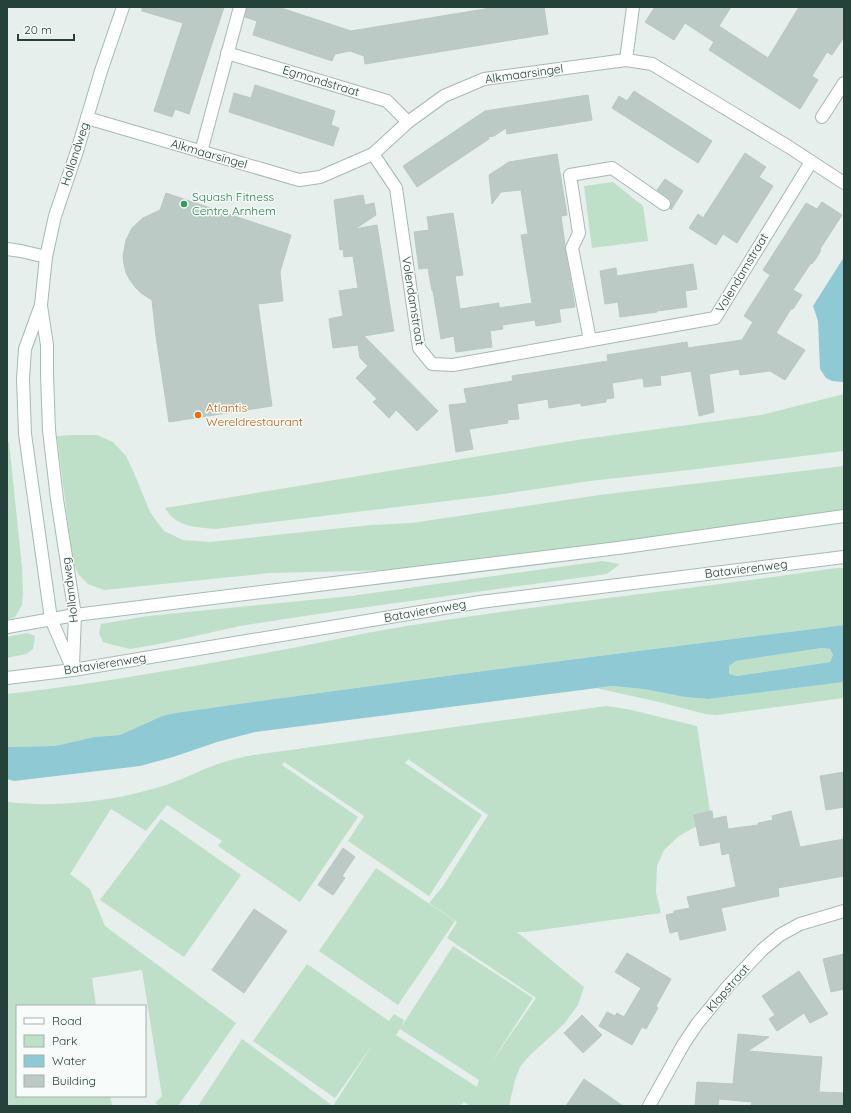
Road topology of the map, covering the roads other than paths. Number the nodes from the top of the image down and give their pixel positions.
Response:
1 (123, 7) edge
2 (240, 7) edge
3 (633, 7) edge
4 (227, 53) junction
5 (626, 60) junction
6 (844, 83) edge
7 (822, 117) dead end
8 (87, 118) junction
9 (408, 122) junction
10 (201, 152) junction
11 (373, 154) junction
12 (811, 162) junction
13 (844, 183) edge
14 (664, 204) dead end
15 (7, 249) edge
16 (46, 257) junction
17 (41, 305) junction
18 (590, 340) junction
19 (844, 516) edge
20 (844, 557) edge
21 (75, 615) junction
22 (51, 620) junction
23 (7, 627) edge
24 (73, 670) junction
25 (7, 678) edge
26 (844, 911) edge
27 (649, 1106) edge

1 - 8 street, Hollandweg
2 - 4 street
3 - 5 street
4 - 9 street, Egmondstraat
4 - 10 street
5 - 9 street, Alkmaarsingel
5 - 12 street, Alkmaarsingel
6 - 7 street
8 - 10 street, Alkmaarsingel
8 - 16 street, Hollandweg
9 - 11 street, Alkmaarsingel
10 - 11 street, Alkmaarsingel
11 - 18 street, Volendamstraat
12 - 13 street, Alkmaarsingel
12 - 18 street, Volendamstraat
14 - 18 street
15 - 16 street
16 - 17 street, Hollandweg
17 - 21 street, Hollandweg
17 - 22 street, Hollandweg
19 - 21 street
20 - 24 street, Batavierenweg
21 - 22 street
21 - 24 street, Hollandweg
22 - 23 street
22 - 24 street, Hollandweg
24 - 25 street, Batavierenweg
26 - 27 street, Klapstraat

